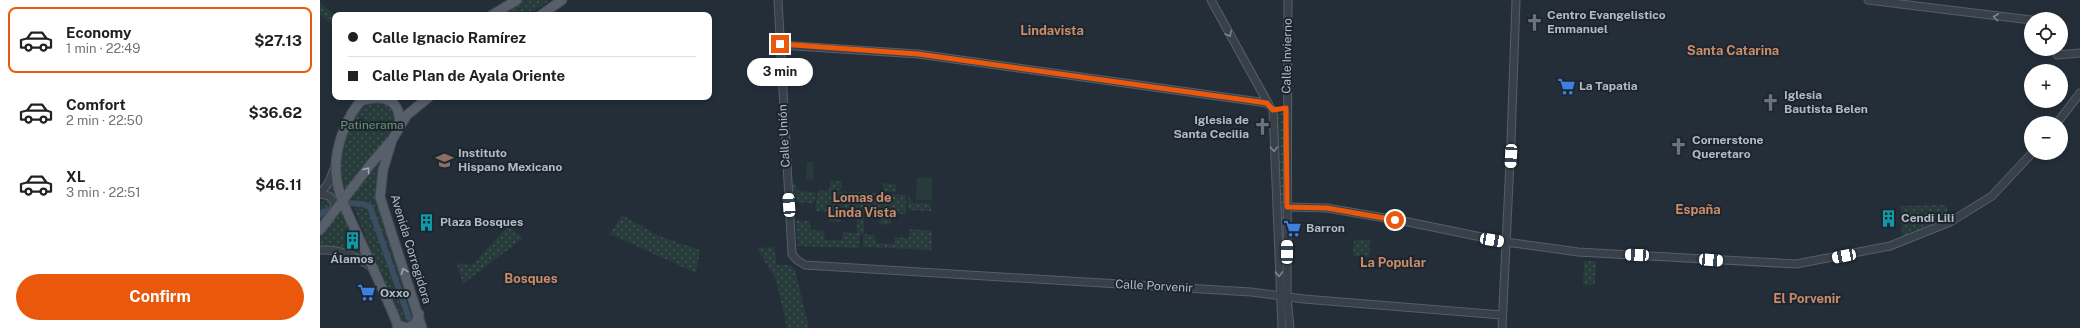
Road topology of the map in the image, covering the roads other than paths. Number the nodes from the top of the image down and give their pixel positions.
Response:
1 (517, 0) edge
2 (562, 0) edge
3 (778, 0) edge
4 (1211, 0) edge
5 (1288, 0) edge
6 (1516, 0) edge
7 (1868, 0) edge
8 (497, 12) edge
9 (545, 12) edge
10 (2024, 19) edge
11 (780, 44) junction
12 (2068, 52) edge
13 (2080, 53) edge
14 (2080, 93) edge
15 (362, 100) edge
16 (390, 100) edge
17 (425, 100) edge
18 (1267, 103) junction
19 (1286, 108) junction
20 (1273, 110) junction
21 (2062, 116) edge
22 (399, 128) junction
23 (392, 140) junction
24 (2025, 160) edge
25 (335, 164) junction
26 (320, 194) edge
27 (343, 201) junction
28 (1287, 207) junction
29 (333, 214) junction
30 (320, 230) edge
31 (1278, 240) junction
32 (1287, 240) junction
33 (1506, 242) junction
34 (320, 250) edge
35 (805, 265) joint
36 (373, 268) junction
37 (1283, 297) junction
38 (418, 314) junction
39 (1502, 315) junction
40 (398, 326) edge
41 (422, 328) edge
42 (1282, 328) edge
43 (1290, 328) edge
44 (1502, 328) edge

1 - 8 main road
2 - 9 main road
3 - 11 street, Calle Unión
4 -> 18 street
5 - 19 street, Calle Invierno
6 - 33 street
10 -> 7 street
11 - 18 street
11 - 35 street, Calle Unión
12 - 13 street
14 - 21 street
15 - 25 main road
16 - 22 main road
17 - 22 main road, Avenida Corregidora
18 - 20 street
19 - 20 street
19 - 28 street, Calle Invierno
20 -> 31 street, Calle Invierno
22 - 23 main road, Avenida Corregidora
27 -> 23 main road
38 -> 23 main road, Avenida Corregidora
24 - 33 street
25 - 26 street
25 - 27 main road
26 - 29 street
27 - 29 main road
27 - 36 main road
28 - 32 street, Calle Invierno
28 - 33 street
29 - 30 main road
31 - 32 street
31 -> 37 street, Calle Invierno
32 - 37 street, Calle Invierno
33 - 39 street
34 - 36 street
35 - 37 street, Calle Porvenir
36 - 40 main road
37 - 39 street, Calle Porvenir
37 - 42 street, Calle Invierno
37 - 43 street, Calle Invierno
38 - 40 main road
38 - 41 main road, Avenida Corregidora
39 - 44 street

